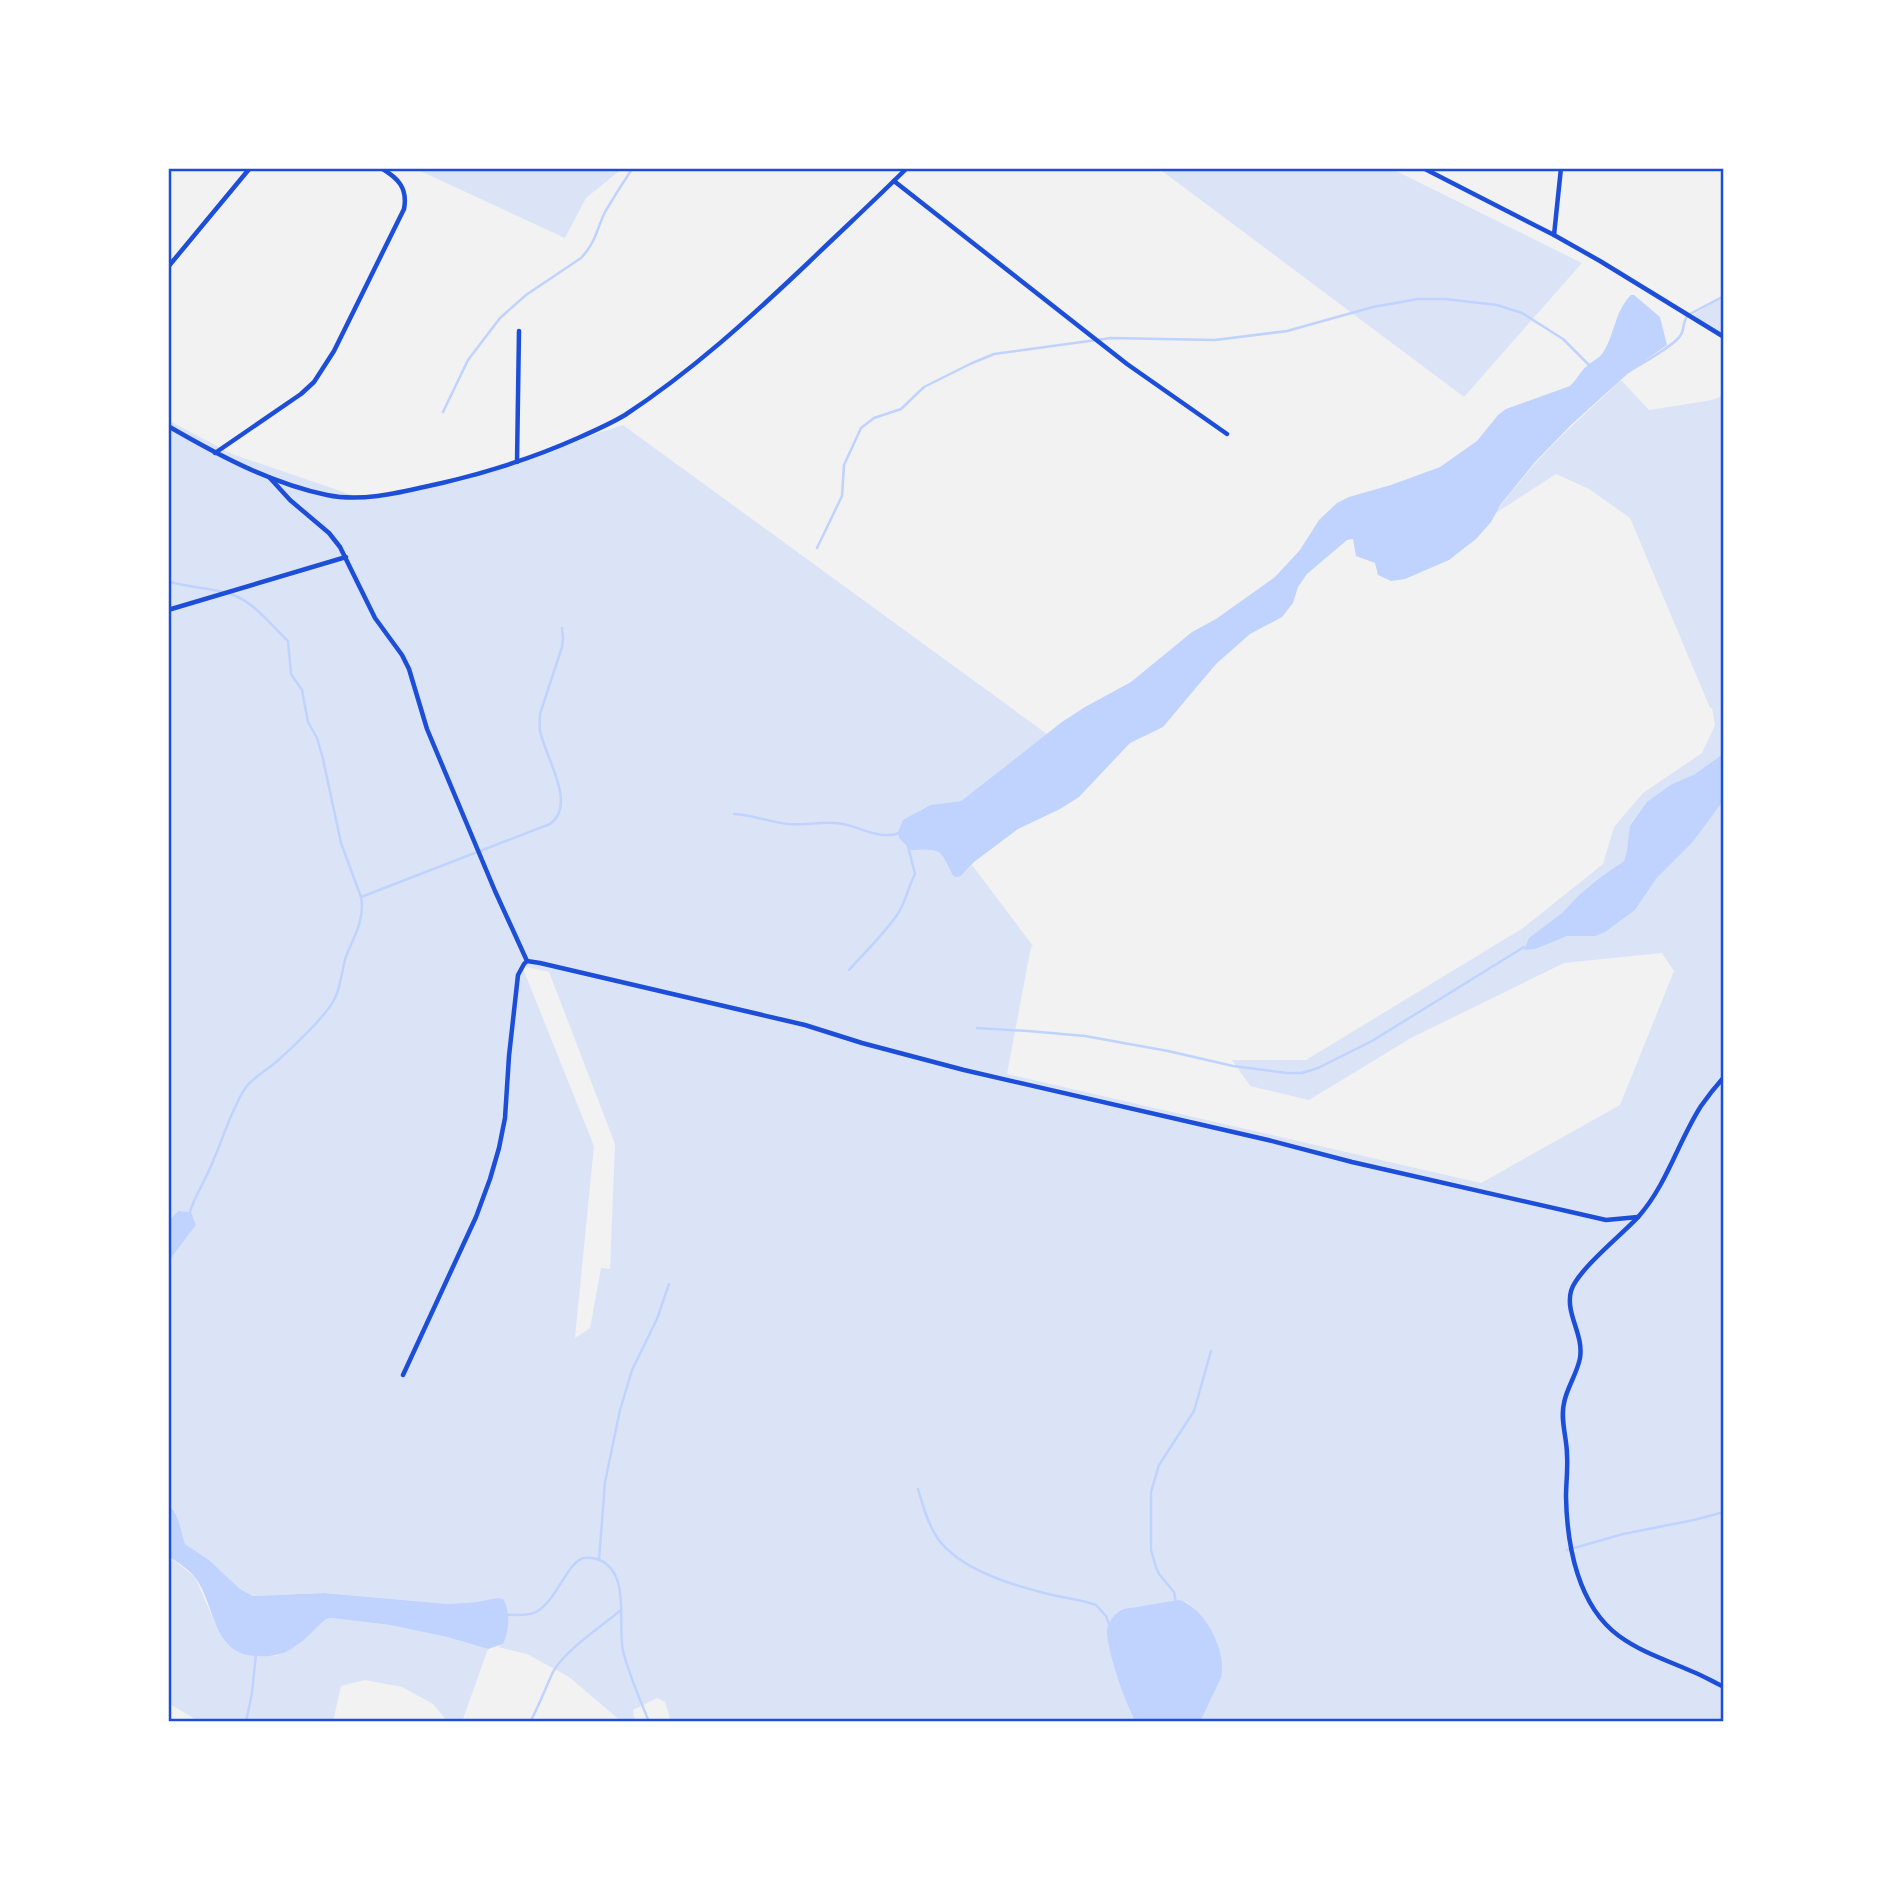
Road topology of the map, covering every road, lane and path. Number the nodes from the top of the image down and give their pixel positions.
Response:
1 (250, 168) edge
2 (381, 168) edge
3 (907, 168) edge
4 (1423, 168) edge
5 (1561, 168) edge
6 (894, 181) junction
7 (1554, 235) junction
8 (168, 267) edge
9 (519, 331) dead end
10 (1724, 337) edge
11 (168, 426) edge
12 (1227, 434) dead end
13 (215, 453) junction
14 (517, 462) junction
15 (269, 477) junction
16 (346, 557) junction
17 (168, 610) edge
18 (527, 961) junction
19 (1724, 1077) edge
20 (1638, 1217) junction
21 (403, 1375) dead end
22 (1724, 1687) edge

1 - 8 street
2 - 13 street
3 - 6 street
4 - 7 street
5 - 7 street
6 - 12 street
6 - 14 street
7 - 10 street
9 - 14 street
11 - 13 street
13 - 15 street
14 - 15 street
15 - 16 street
16 - 17 street
16 - 18 street
18 - 20 street
18 - 21 street
19 - 20 street
20 - 22 street

